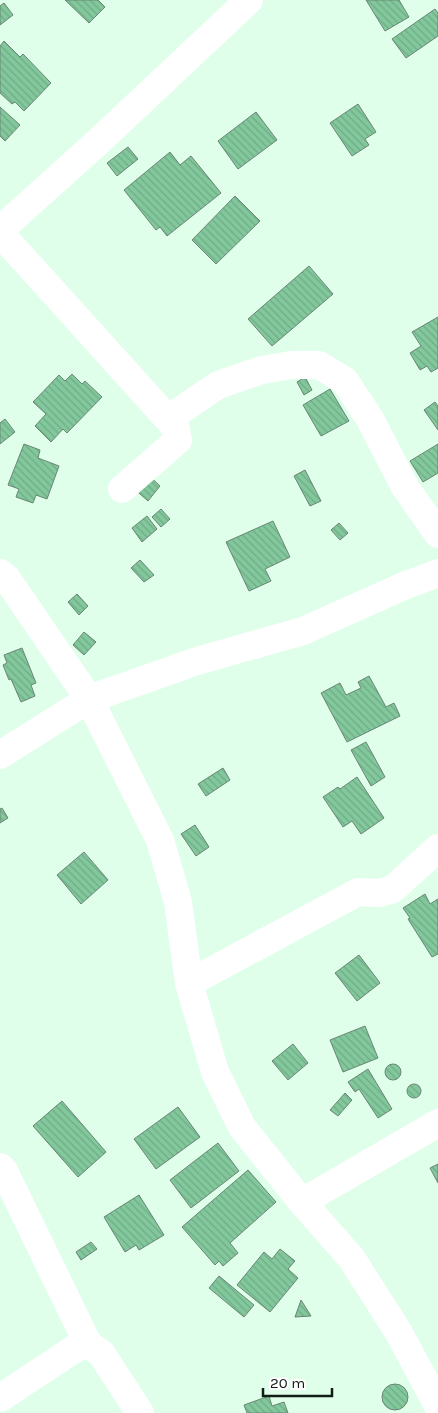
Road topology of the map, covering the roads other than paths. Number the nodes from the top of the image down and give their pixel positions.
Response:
1 (249, 0) edge
2 (0, 231) edge
3 (168, 419) junction
4 (122, 489) dead end
5 (438, 534) edge
6 (0, 573) edge
7 (438, 573) edge
8 (89, 699) junction
9 (0, 755) edge
10 (438, 848) edge
11 (189, 983) junction
12 (438, 1123) edge
13 (0, 1167) edge
14 (302, 1202) junction
15 (88, 1344) junction
16 (0, 1398) edge
17 (438, 1406) edge
18 (140, 1413) edge

1 - 2 street
2 - 3 street
3 - 4 street
3 - 5 street
6 - 8 street
7 - 8 street
8 - 9 street
8 - 11 street
10 - 11 street
11 - 14 street
12 - 14 street
13 - 15 street
14 - 17 street
15 - 16 street
15 - 18 street

